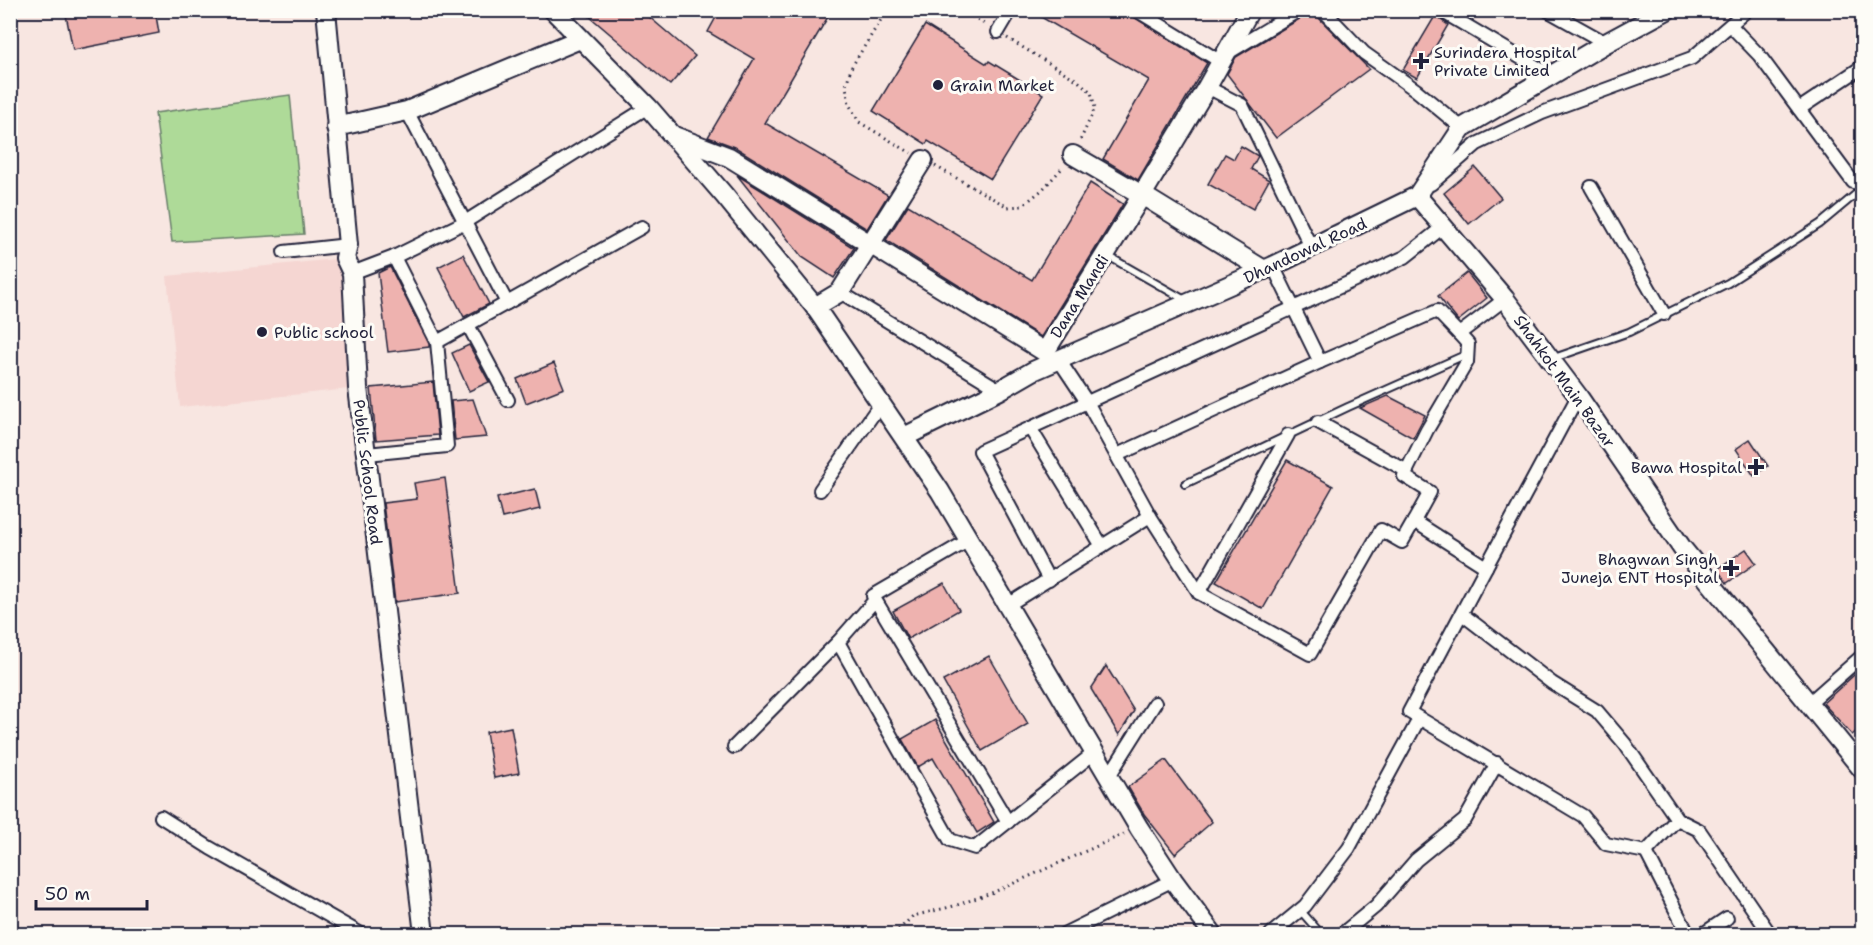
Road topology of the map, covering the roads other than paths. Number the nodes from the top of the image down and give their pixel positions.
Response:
1 (326, 10) edge
2 (553, 10) edge
3 (1011, 10) edge
4 (1136, 10) edge
5 (1250, 10) edge
6 (1299, 10) edge
7 (1323, 10) edge
8 (1440, 10) edge
9 (1547, 10) edge
10 (1666, 10) edge
11 (1747, 10) edge
12 (1731, 26) junction
13 (998, 32) road end
14 (580, 39) junction
15 (1606, 43) junction
16 (1223, 58) junction
17 (1863, 67) edge
18 (1550, 75) junction
19 (1207, 87) junction
20 (648, 107) junction
21 (1799, 109) junction
22 (407, 111) junction
23 (336, 127) junction
24 (1462, 128) junction
25 (670, 135) junction
26 (1073, 155) road end
27 (923, 160) road end
28 (1863, 183) edge
29 (1591, 187) dead end
30 (1863, 189) edge
31 (1142, 195) junction
32 (1417, 196) junction
33 (465, 222) junction
34 (642, 227) dead end
35 (1443, 227) junction
36 (870, 244) junction
37 (348, 245) junction
38 (1311, 247) junction
39 (284, 252) dead end
40 (1105, 254) junction
41 (394, 257) junction
42 (1268, 268) junction
43 (352, 273) junction
44 (840, 292) junction
45 (1505, 299) junction
46 (1189, 302) junction
47 (507, 303) junction
48 (815, 307) junction
49 (1294, 308) junction
50 (1664, 315) junction
51 (468, 325) junction
52 (1459, 334) junction
53 (437, 342) junction
54 (1467, 354) junction
55 (1052, 356) junction
56 (1551, 360) junction
57 (1320, 362) junction
58 (1000, 390) junction
59 (1578, 396) junction
60 (508, 400) dead end
61 (1086, 402) junction
62 (881, 403) junction
63 (1318, 422) junction
64 (1030, 428) junction
65 (1288, 435) junction
66 (904, 436) junction
67 (367, 454) junction
68 (1117, 455) junction
69 (1407, 471) junction
70 (1185, 484) dead end
71 (820, 490) dead end
72 (1150, 516) junction
73 (1414, 521) junction
74 (969, 540) junction
75 (1101, 546) junction
76 (1486, 567) junction
77 (1049, 579) junction
78 (1199, 594) junction
79 (875, 600) junction
80 (1008, 605) junction
81 (1462, 614) junction
82 (838, 642) junction
83 (1863, 656) edge
84 (1155, 703) dead end
85 (1809, 703) junction
86 (1419, 719) junction
87 (734, 747) dead end
88 (1094, 753) junction
89 (1497, 763) junction
90 (1863, 769) edge
91 (1109, 776) junction
92 (161, 817) dead end
93 (1677, 819) junction
94 (1008, 822) junction
95 (1646, 852) junction
96 (1173, 880) junction
97 (1300, 910) junction
98 (1727, 918) dead end
99 (361, 934) edge
100 (424, 934) edge
101 (1064, 934) edge
102 (1213, 934) edge
103 (1271, 934) edge
104 (1321, 934) edge
105 (1342, 934) edge
106 (1688, 934) edge
107 (1703, 934) edge
108 (1770, 934) edge

1 - 23 street, Public School Road
2 - 14 street
3 - 13 street
4 - 16 street
5 - 16 street
6 - 16 street
7 - 24 street
8 - 18 street
9 - 15 street
10 - 15 street
11 - 12 street
12 - 21 street
12 - 32 street
14 - 20 street
14 - 22 street
15 - 18 street
16 - 19 street
17 - 21 street
18 - 24 street
19 - 31 street
19 - 38 street
20 - 25 street
20 - 33 street
21 - 28 street
22 - 23 street
22 - 33 street
23 - 37 street, Public School Road
24 - 32 street
25 - 36 street, Dana Mandi
25 - 48 street
26 - 31 street
27 - 36 street
29 - 50 street
30 - 50 lane
31 - 40 street, Dana Mandi
31 - 42 street
32 - 35 street, Shahkot Main Bazar
32 - 38 street, Dhandowal Road
33 - 41 street
33 - 47 street
34 - 47 street
35 - 45 street, Shahkot Main Bazar
35 - 49 street
36 - 44 street
36 - 55 street, Dana Mandi
37 - 39 street
37 - 43 street, Public School Road
38 - 42 street, Dhandowal Road
40 - 46 lane
40 - 55 street, Dana Mandi
41 - 43 street
41 - 53 street
42 - 46 street, Dhandowal Road
42 - 49 street
43 - 67 street, Public School Road
44 - 48 street
44 - 58 street
45 - 52 street
45 - 56 street, Shahkot Main Bazar
46 - 55 street, Dhandowal Road
47 - 51 street
48 - 62 street
49 - 57 street
49 - 61 street
50 - 56 lane
51 - 53 street
51 - 60 street
52 - 54 street
52 - 57 street
53 - 67 street
54 - 63 lane
54 - 69 street
55 - 58 street
55 - 61 street
56 - 59 street, Shahkot Main Bazar
57 - 68 street
58 - 66 street
59 - 76 street
59 - 85 street, Shahkot Main Bazar
61 - 64 street
61 - 68 street
62 - 66 street
62 - 71 street
63 - 65 lane
63 - 69 street
64 - 75 street
64 - 77 street
65 - 70 lane
65 - 78 street
66 - 74 street
67 - 100 street, Public School Road
68 - 72 street
69 - 73 street
72 - 75 street
72 - 78 street
73 - 76 street
73 - 78 street
74 - 79 street
74 - 80 street
75 - 77 street
76 - 81 street
77 - 80 street
79 - 82 street
79 - 94 street
80 - 88 street
81 - 86 street
81 - 93 street
82 - 87 street
82 - 94 street
83 - 85 street
84 - 91 street
85 - 90 street, Shahkot Main Bazar
86 - 89 street
86 - 97 street
88 - 91 street
88 - 94 street
89 - 95 street
89 - 105 street
91 - 96 street
92 - 99 street
93 - 95 street
93 - 108 street
95 - 106 street
96 - 101 street
96 - 102 street
97 - 103 street
97 - 104 lane
98 - 107 street

